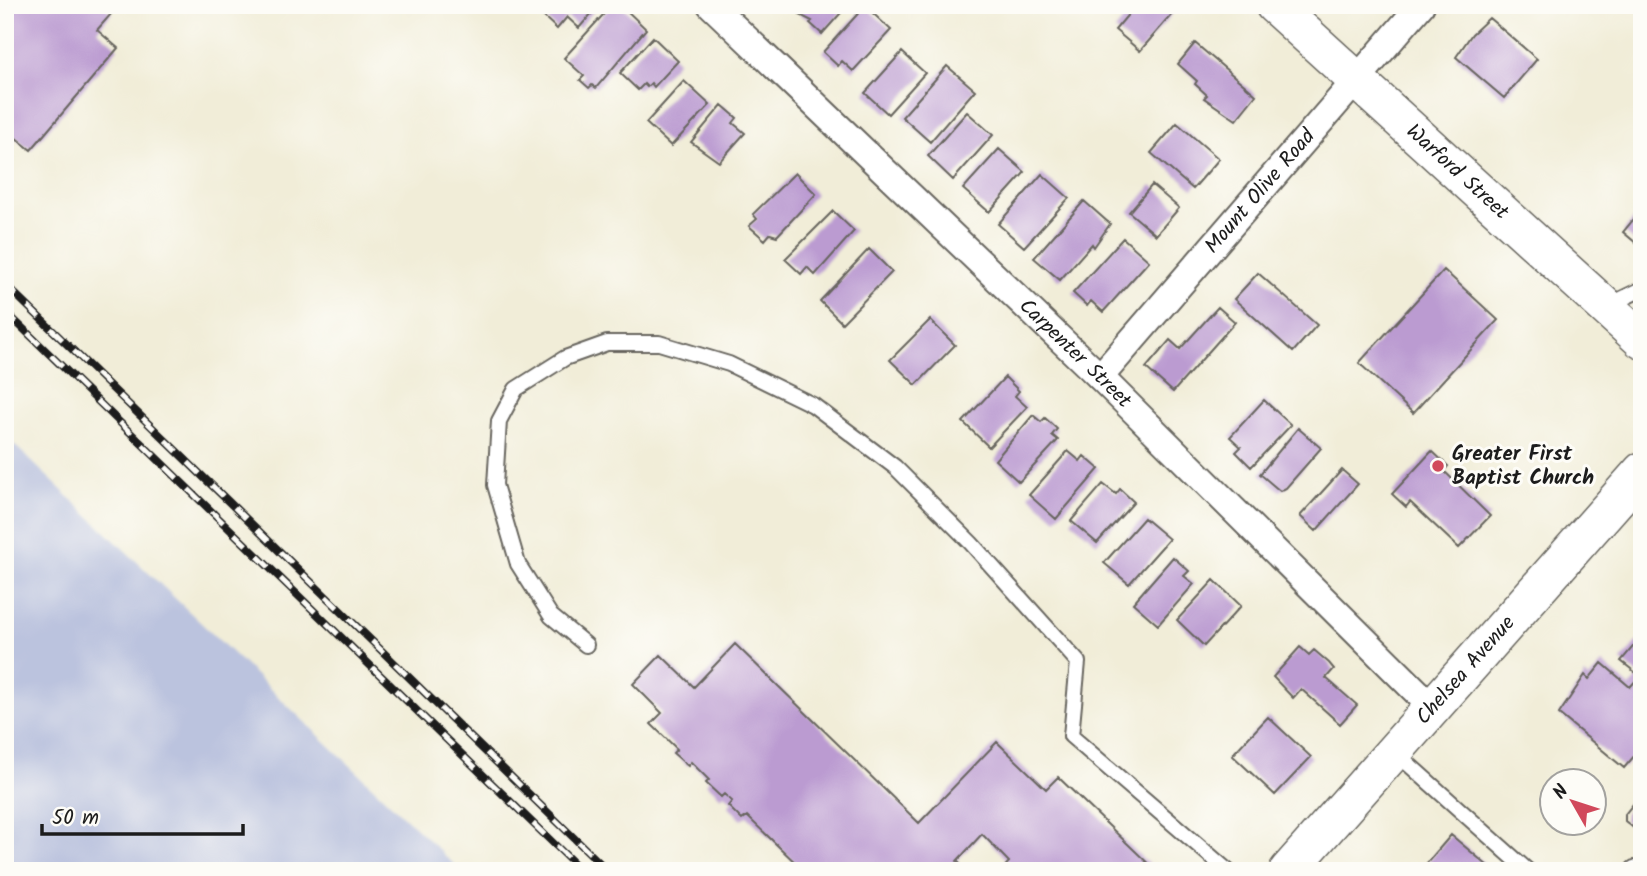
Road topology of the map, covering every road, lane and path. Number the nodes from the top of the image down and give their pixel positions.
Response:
1 (711, 5) edge
2 (1273, 5) edge
3 (1421, 5) edge
4 (1358, 81) junction
5 (1642, 289) edge
6 (1606, 307) junction
7 (1642, 340) edge
8 (1100, 377) junction
9 (1642, 471) edge
10 (586, 645) dead end
11 (1432, 707) junction
12 (1394, 751) junction
13 (1227, 871) edge
14 (1288, 871) edge
15 (1528, 871) edge
16 (1631, 871) edge
17 (1637, 871) edge

1 - 8 street, Carpenter Street
2 - 4 main road, Warford Street
3 - 4 street, Mount Olive Road
4 - 6 main road, Warford Street
4 - 8 street, Mount Olive Road
5 - 6 lane
6 - 7 main road, Warford Street
8 - 11 street, Carpenter Street
9 - 11 main road, Chelsea Avenue
10 - 13 lane
11 - 12 main road, Chelsea Avenue
12 - 14 main road, Chelsea Avenue
12 - 15 lane
16 - 17 lane

